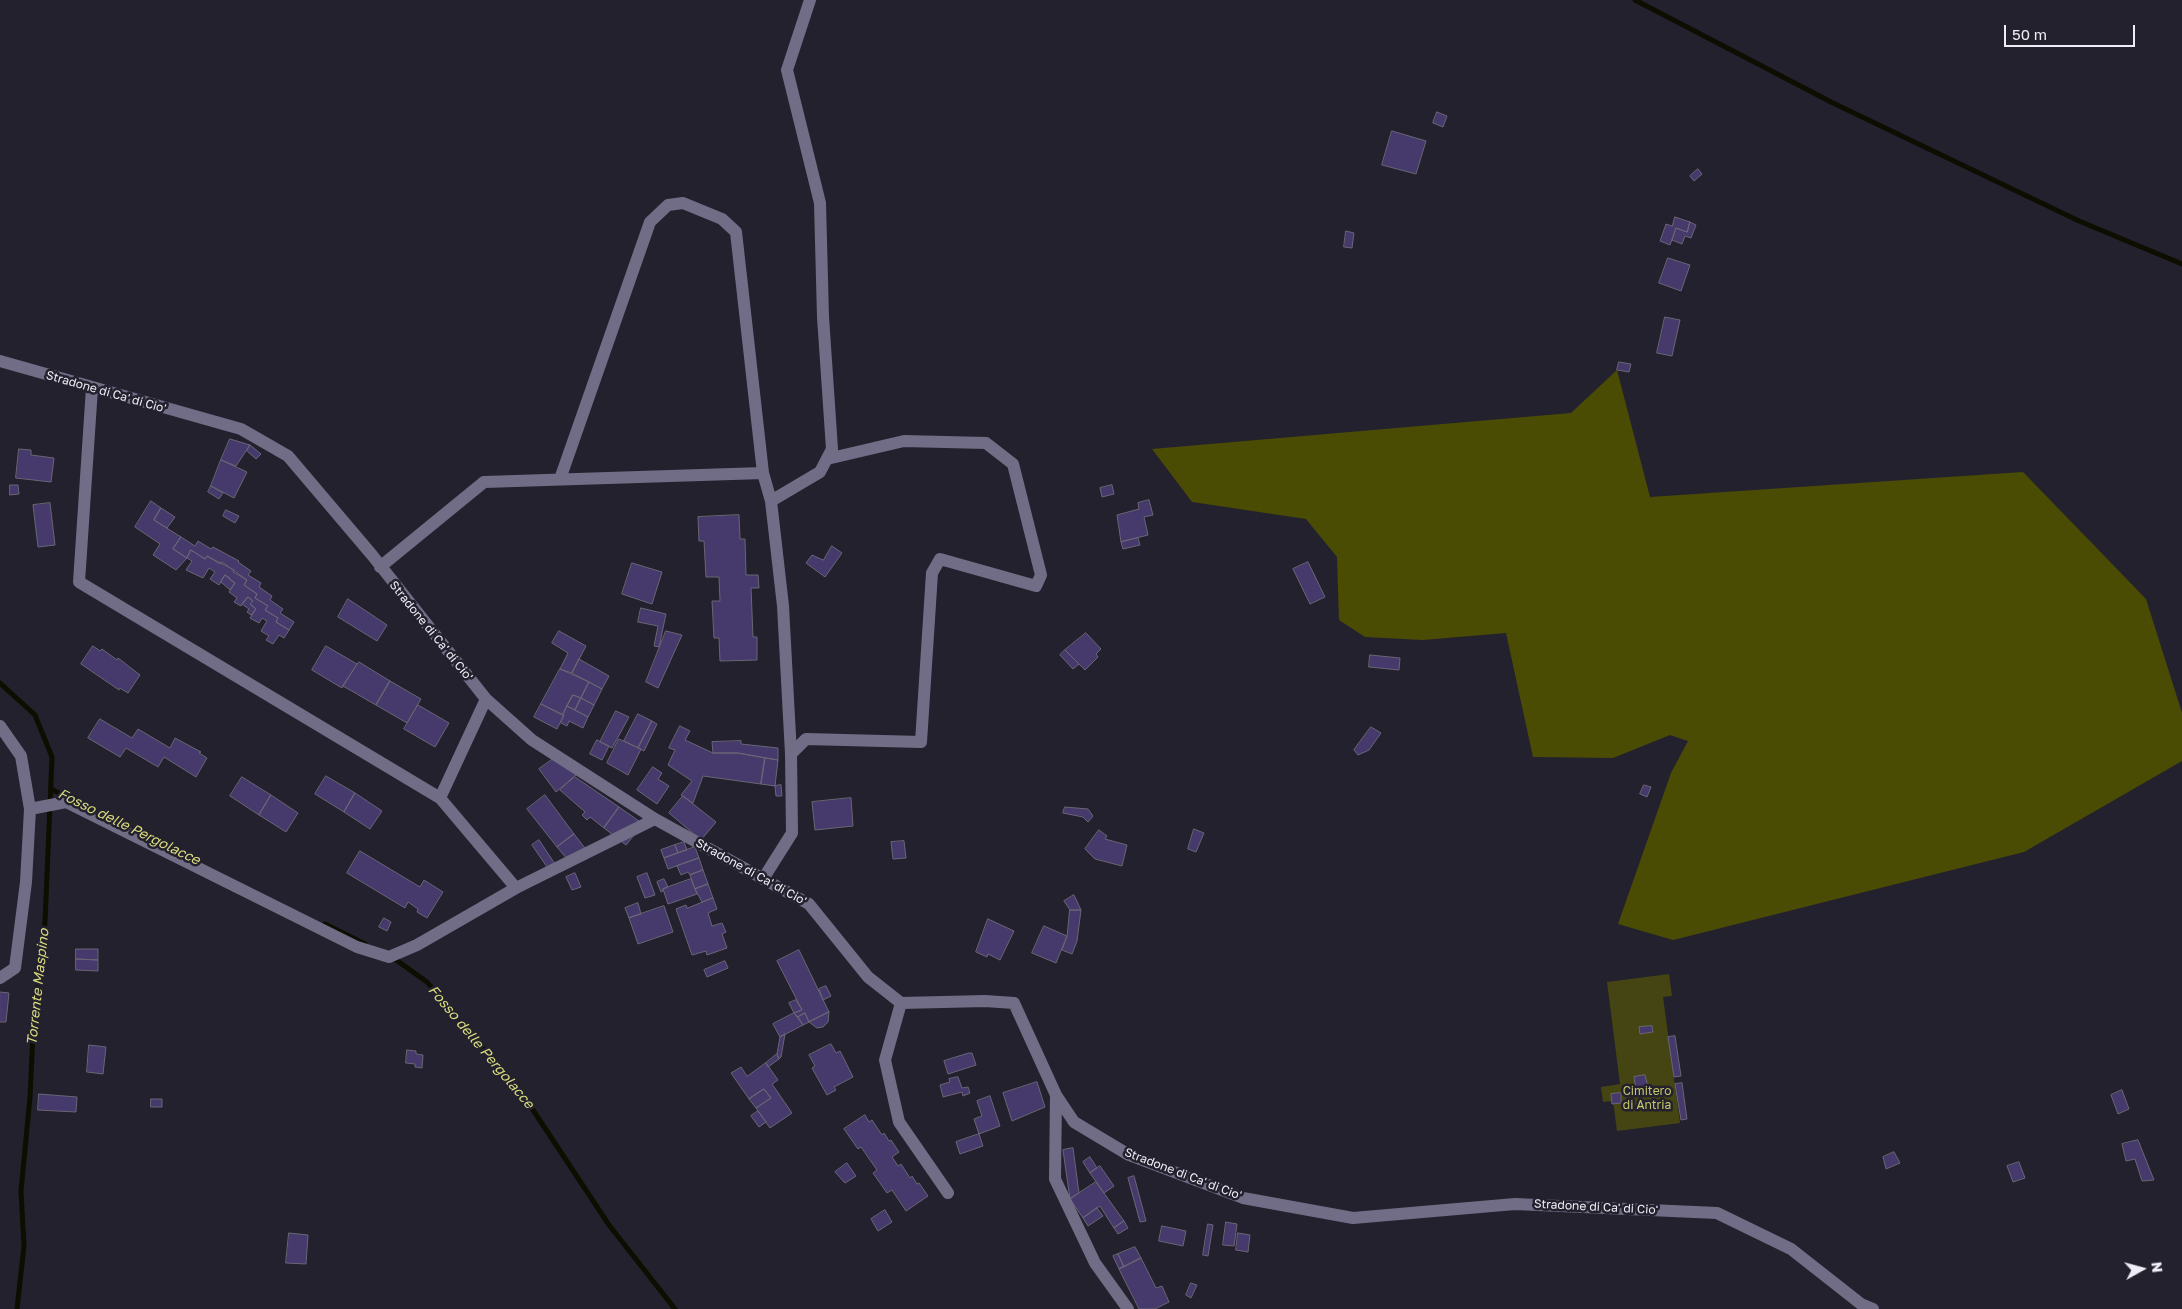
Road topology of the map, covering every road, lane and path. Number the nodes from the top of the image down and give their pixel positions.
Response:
1 (810, 0) edge
2 (0, 361) edge
3 (92, 388) junction
4 (827, 459) junction
5 (763, 473) junction
6 (560, 479) junction
7 (771, 501) junction
8 (380, 566) junction
9 (486, 699) junction
10 (0, 726) edge
11 (790, 754) junction
12 (440, 798) junction
13 (30, 809) junction
14 (655, 819) junction
15 (764, 879) junction
16 (516, 888) junction
17 (0, 978) edge
18 (901, 1003) junction
19 (1056, 1095) junction
20 (948, 1193) dead end
21 (1128, 1309) edge
22 (1873, 1309) edge

1 - 4 street
2 - 3 street, Stradone di Ca' di Cio'
3 - 8 street, Stradone di Ca' di Cio'
3 - 12 street
4 - 7 street
4 - 11 street
5 - 6 street
5 - 6 street
5 - 7 street
6 - 8 street
7 - 11 street
8 - 9 street, Stradone di Ca' di Cio'
9 - 12 street
9 - 14 street, Stradone di Ca' di Cio'
10 - 13 street
11 - 15 street
12 - 16 street
13 - 16 street
13 - 17 street
14 - 15 street, Stradone di Ca' di Cio'
14 - 16 street
15 - 18 street, Stradone di Ca' di Cio'
18 - 19 street, Stradone di Ca' di Cio'
18 - 20 street
19 - 21 street
19 - 22 street, Stradone di Ca' di Cio'

